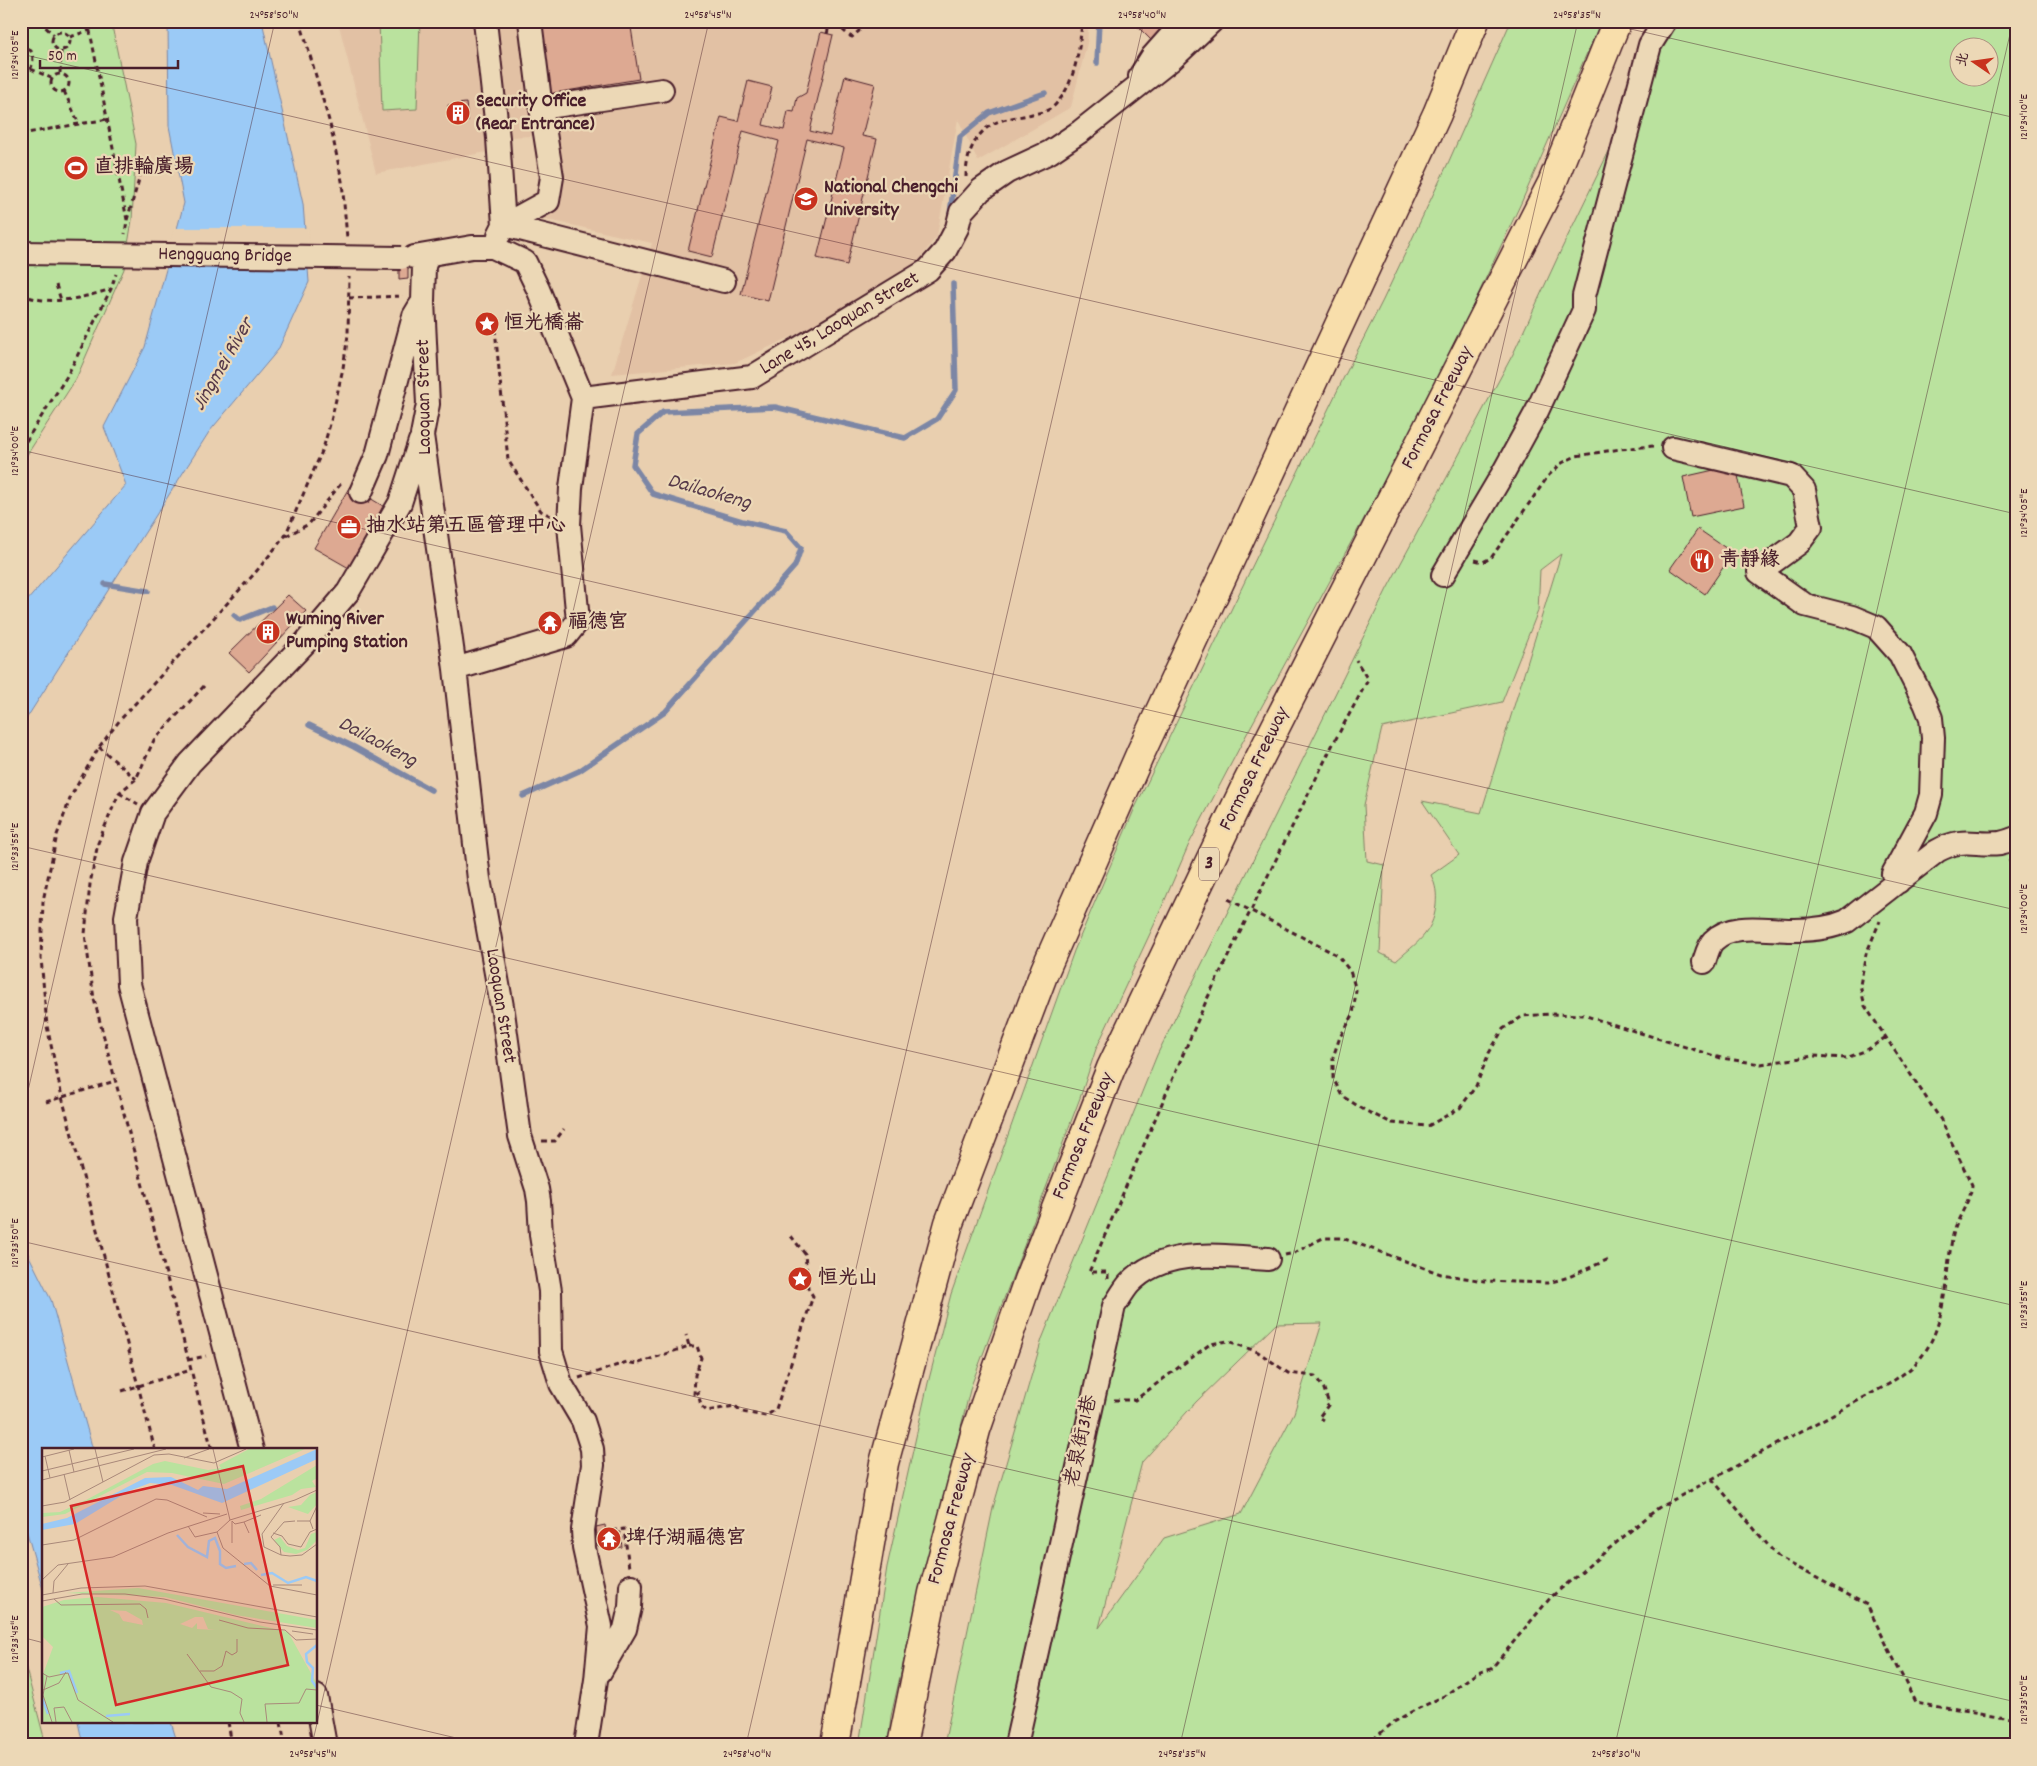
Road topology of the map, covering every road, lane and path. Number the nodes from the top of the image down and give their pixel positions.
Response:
1 (34, 21) edge
2 (39, 21) edge
3 (88, 21) edge
4 (300, 21) edge
5 (485, 21) edge
6 (530, 21) edge
7 (846, 21) edge
8 (1082, 21) edge
9 (1184, 21) edge
10 (1212, 21) edge
11 (1475, 21) edge
12 (1617, 21) edge
13 (1636, 21) edge
14 (1665, 21) edge
15 (26, 22) edge
16 (90, 30) junction
17 (828, 34) dead end
18 (54, 35) junction
19 (70, 37) junction
20 (21, 42) edge
21 (61, 50) junction
22 (30, 69) junction
23 (60, 73) junction
24 (21, 76) edge
25 (51, 78) junction
26 (21, 86) edge
27 (662, 90) dead end
28 (64, 91) junction
29 (1130, 92) junction
30 (25, 103) dead end
31 (541, 108) junction
32 (108, 119) junction
33 (78, 124) junction
34 (21, 134) edge
35 (140, 176) dead end
36 (1552, 183) junction
37 (959, 220) junction
38 (504, 225) junction
39 (348, 246) dead end
40 (493, 247) junction
41 (21, 253) edge
42 (428, 256) junction
43 (349, 274) dead end
44 (724, 281) dead end
45 (56, 285) dead end
46 (21, 294) edge
47 (349, 298) junction
48 (413, 298) junction
49 (61, 300) junction
50 (495, 329) dead end
51 (583, 398) junction
52 (422, 435) junction
53 (1673, 448) joint
54 (21, 449) edge
55 (361, 492) dead end
56 (570, 525) junction
57 (285, 536) dead end
58 (1459, 547) junction
59 (1443, 575) dead end
60 (1356, 660) dead end
61 (455, 669) junction
62 (99, 748) dead end
63 (136, 779) dead end
64 (2016, 838) edge
65 (1898, 882) junction
66 (1228, 900) dead end
67 (1250, 911) junction
68 (1882, 918) dead end
69 (1704, 962) dead end
70 (1886, 1038) junction
71 (115, 1081) dead end
72 (46, 1102) dead end
73 (564, 1129) dead end
74 (523, 1148) junction
75 (791, 1236) dead end
76 (1609, 1259) dead end
77 (1268, 1260) joint
78 (1089, 1272) dead end
79 (686, 1335) dead end
80 (689, 1346) junction
81 (191, 1370) dead end
82 (585, 1376) dead end
83 (122, 1392) dead end
84 (1089, 1409) junction
85 (1324, 1420) dead end
86 (251, 1448) edge
87 (1712, 1479) junction
88 (595, 1532) dead end
89 (631, 1586) joint
90 (596, 1680) junction
91 (318, 1707) edge
92 (2016, 1719) edge
93 (228, 1724) edge
94 (281, 1724) edge
95 (232, 1745) edge
96 (285, 1745) edge
97 (325, 1745) edge
98 (586, 1745) edge
99 (835, 1745) edge
100 (902, 1745) edge
101 (1016, 1745) edge
102 (1366, 1745) edge

1 - 15 path
2 - 18 path
3 - 16 path
4 - 39 path
5 - 38 street
6 - 31 street
7 - 17 path
8 - 37 path
9 - 29 street
10 - 29 street
11 - 99 highway
12 - 36 highway, Formosa Freeway / 3
13 - 36 highway
14 - 58 street
15 - 20 path
16 - 19 path
16 - 32 path
18 - 19 path
18 - 21 path
19 - 21 path
20 - 22 path
21 - 23 path
22 - 24 path
22 - 25 path
23 - 25 path
23 - 28 path
25 - 28 path
26 - 30 path
27 - 31 street
28 - 33 path
29 - 37 street
31 - 38 street
32 - 33 path
32 - 35 path
33 - 34 path
36 - 100 highway, Formosa Freeway / 3
37 - 51 street, Lane 45, Laoquan Street
38 - 40 street
38 - 44 street
40 - 42 street
40 - 51 street
41 - 42 street, Hengguang Bridge, bridge
42 - 48 street, Laoquan Street
43 - 47 path
45 - 49 path
46 - 49 path
47 - 48 path
47 - 57 path
48 - 52 street, Laoquan Street
48 - 55 street
49 - 54 path
50 - 56 path
51 - 56 street
52 - 61 street, Laoquan Street
52 - 86 street
53 - 58 path
53 - 65 street
56 - 61 street
58 - 59 street
60 - 67 path
61 - 74 street, Laoquan Street
62 - 63 path
64 - 65 street
65 - 69 street
66 - 67 path
67 - 70 path
67 - 78 path
68 - 70 path
70 - 87 path
71 - 72 path
73 - 74 path
74 - 90 street, Laoquan Street
75 - 80 path
76 - 77 path
77 - 84 street, 老泉街31巷
79 - 80 path
80 - 82 path
81 - 83 path
84 - 85 path
84 - 101 street, 老泉街31巷
87 - 92 path
87 - 102 path
88 - 89 path
89 - 90 street
90 - 98 street, Laoquan Street
91 - 97 street
93 - 95 path
94 - 96 path

